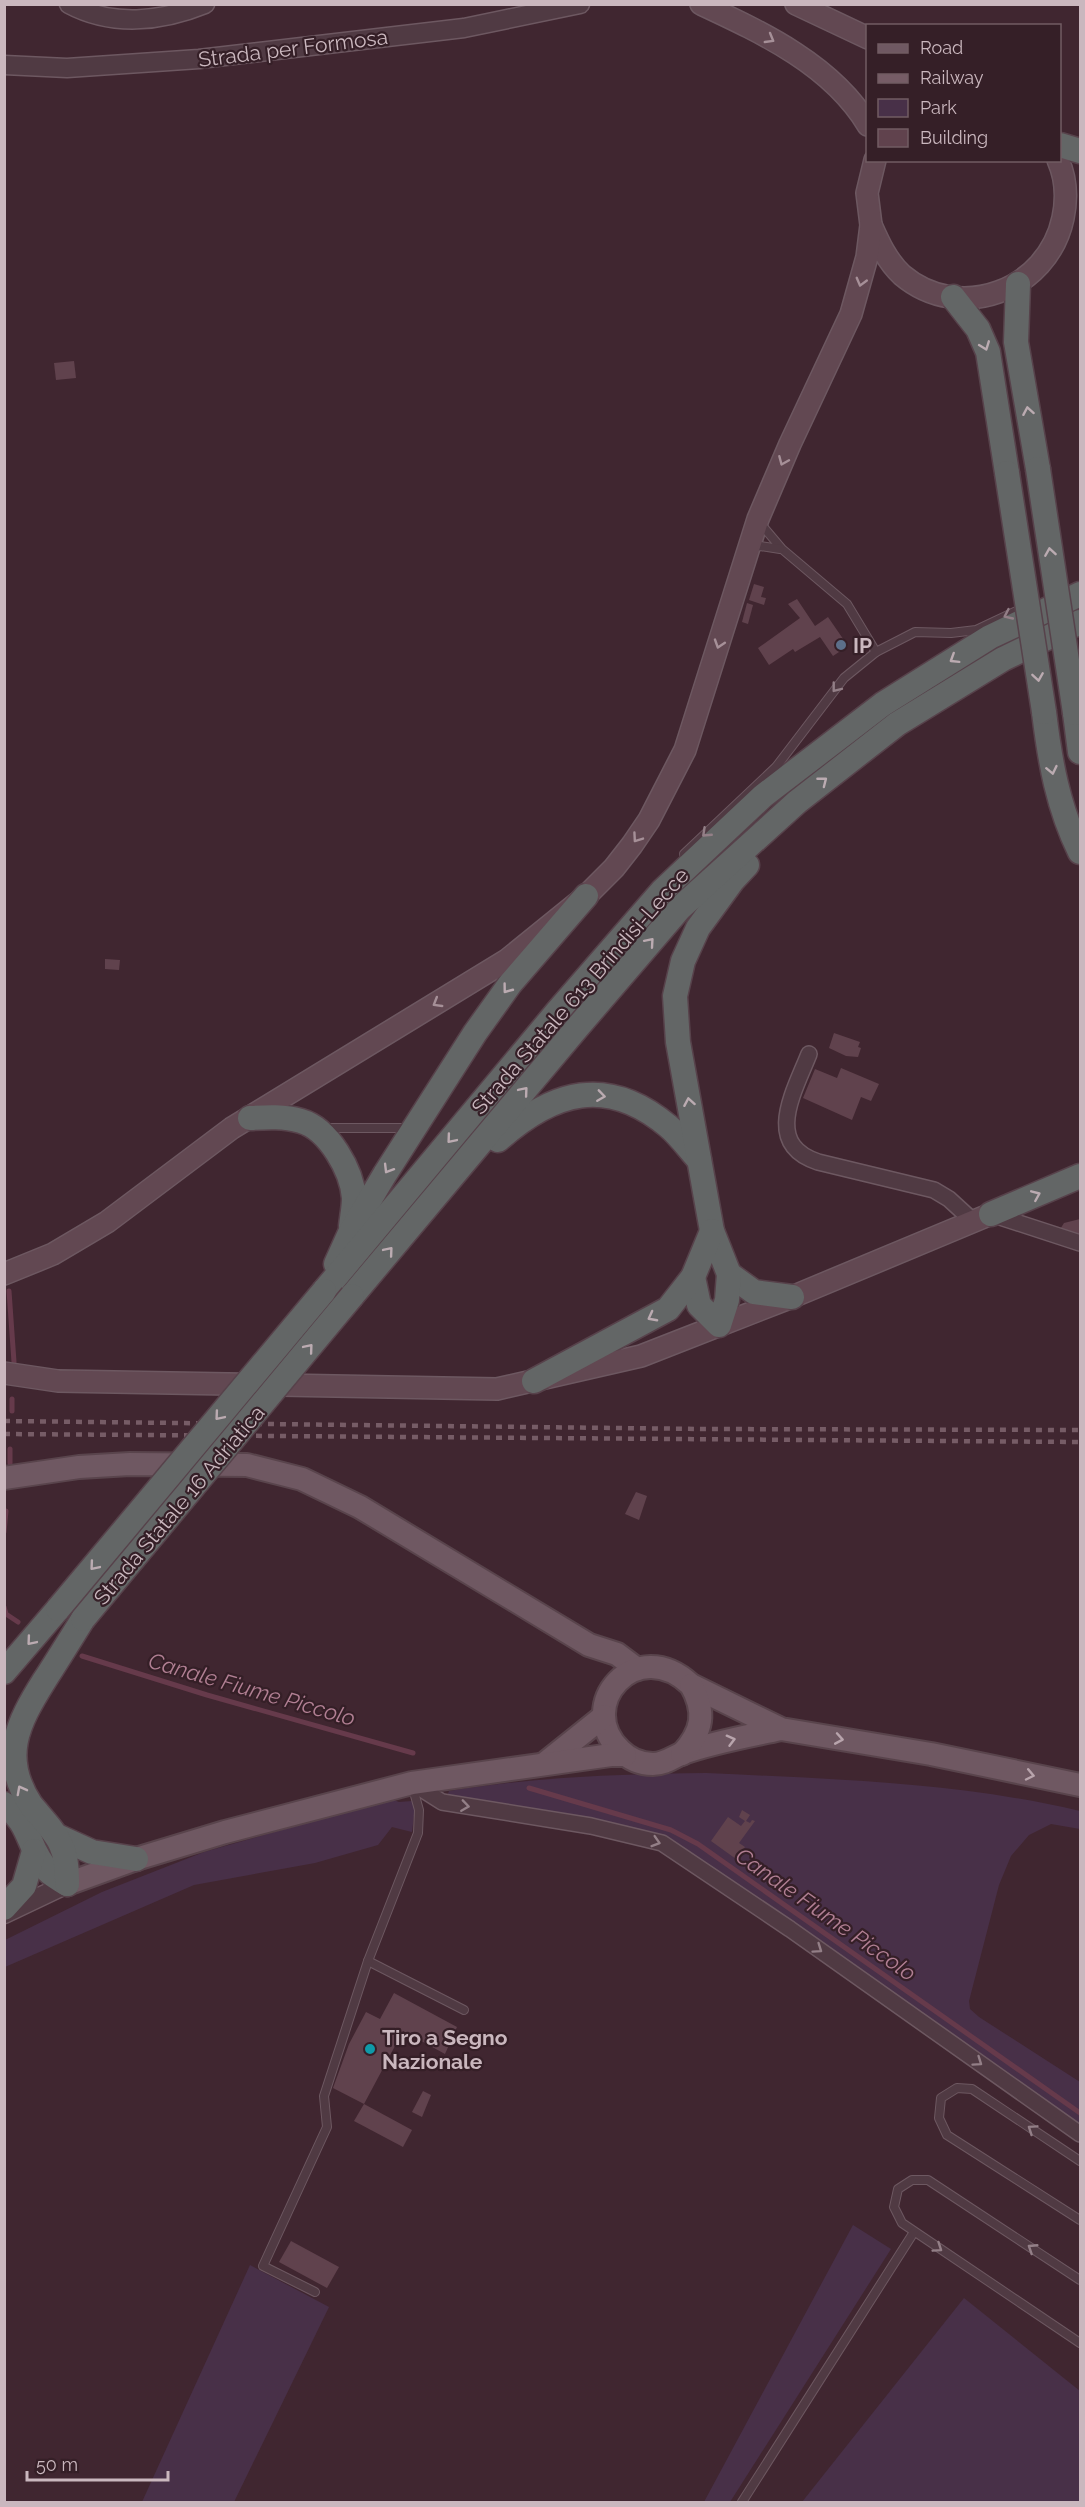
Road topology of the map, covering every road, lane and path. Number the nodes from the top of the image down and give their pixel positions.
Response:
1 (69, 4) edge
2 (205, 4) edge
3 (580, 4) edge
4 (796, 4) edge
5 (709, 8) edge
6 (866, 38) edge
7 (4, 64) edge
8 (866, 124) edge
9 (1061, 146) edge
10 (1080, 151) edge
11 (874, 162) edge
12 (1059, 162) edge
13 (871, 225) junction
14 (1018, 284) junction
15 (953, 297) junction
16 (758, 519) junction
17 (782, 549) junction
18 (749, 550) junction
19 (1075, 590) edge
20 (1049, 596) dead end
21 (1039, 601) dead end
22 (1080, 622) edge
23 (876, 652) junction
24 (1080, 752) edge
25 (797, 802) junction
26 (1080, 852) edge
27 (680, 858) dead end
28 (586, 896) junction
29 (619, 927) dead end
30 (557, 1012) junction
31 (809, 1054) dead end
32 (250, 1118) junction
33 (315, 1127) junction
34 (414, 1128) junction
35 (699, 1160) junction
36 (1080, 1176) edge
37 (432, 1200) junction
38 (982, 1217) junction
39 (712, 1231) junction
40 (350, 1233) junction
41 (1080, 1243) edge
42 (4, 1274) edge
43 (729, 1274) junction
44 (693, 1277) junction
45 (324, 1291) junction
46 (352, 1296) joint
47 (792, 1297) junction
48 (719, 1325) junction
49 (4, 1373) edge
50 (534, 1381) junction
51 (4, 1480) edge
52 (83, 1619) junction
53 (637, 1669) junction
54 (4, 1672) edge
55 (691, 1685) junction
56 (4, 1713) edge
57 (604, 1716) junction
58 (781, 1729) junction
59 (682, 1754) junction
60 (625, 1755) junction
61 (543, 1764) junction
62 (412, 1784) junction
63 (1080, 1785) edge
64 (4, 1804) edge
65 (57, 1836) junction
66 (34, 1851) junction
67 (136, 1859) junction
68 (67, 1884) junction
69 (4, 1908) edge
70 (4, 1914) edge
71 (368, 1961) junction
72 (464, 2010) dead end
73 (1080, 2134) edge
74 (1080, 2161) edge
75 (1080, 2220) edge
76 (914, 2232) junction
77 (1080, 2280) edge
78 (315, 2292) dead end
79 (1080, 2343) edge
80 (742, 2502) edge

1 - 2 street
3 - 7 street, Strada per Formosa
4 - 6 main road
5 -> 8 main road
9 - 10 highway
11 - 13 main road
12 - 14 main road
13 - 15 main road
13 -> 16 main road
14 - 15 main road
24 -> 14 highway, bridge
15 -> 26 highway, bridge
16 - 17 lane
16 - 18 main road
17 - 18 lane
17 - 23 lane
18 -> 28 main road
19 - 20 lane
19 -> 30 highway, Strada Statale 613 Brindisi-Lecce
21 -> 23 lane
25 -> 22 highway, Strada Statale 613 Brindisi-Lecce
23 -> 27 lane
35 -> 25 highway
37 -> 25 highway, Strada Statale 613 Brindisi-Lecce
28 -> 32 main road
28 -> 34 highway
29 - 30 lane
30 -> 45 highway, Strada Statale 613 Brindisi-Lecce
31 - 38 street
32 - 33 highway
32 - 42 main road
33 - 34 lane
33 - 40 highway
34 -> 40 highway
37 -> 35 highway
35 - 39 highway
38 -> 36 highway
46 -> 37 highway, Strada Statale 613 Brindisi-Lecce
38 - 41 street
38 - 47 main road
39 - 43 highway
39 - 44 highway
40 - 45 highway
43 - 47 highway
43 - 48 highway
44 - 48 highway
44 -> 50 highway
45 -> 54 highway, Strada Statale 16 Adriatica, bridge
52 -> 46 highway, Strada Statale 16 Adriatica, bridge
47 - 48 main road
48 - 50 main road
49 - 50 main road
51 - 53 main road
52 - 56 highway, Strada Statale 16 Adriatica
65 -> 52 highway
53 - 55 main road
53 - 57 main road
55 - 58 main road
55 - 59 main road
57 - 60 main road
57 - 61 main road
59 -> 58 main road
58 -> 63 main road
59 - 60 main road
60 - 61 main road
61 - 62 main road
62 - 67 main road
62 - 71 lane
62 -> 73 street
64 - 66 highway
65 - 67 highway
65 - 68 highway
66 - 68 highway
66 - 69 highway
67 - 68 main road
68 - 70 street
71 - 72 lane
71 - 78 lane
74 -> 75 lane
77 -> 76 lane
76 -> 79 lane
76 - 80 lane

